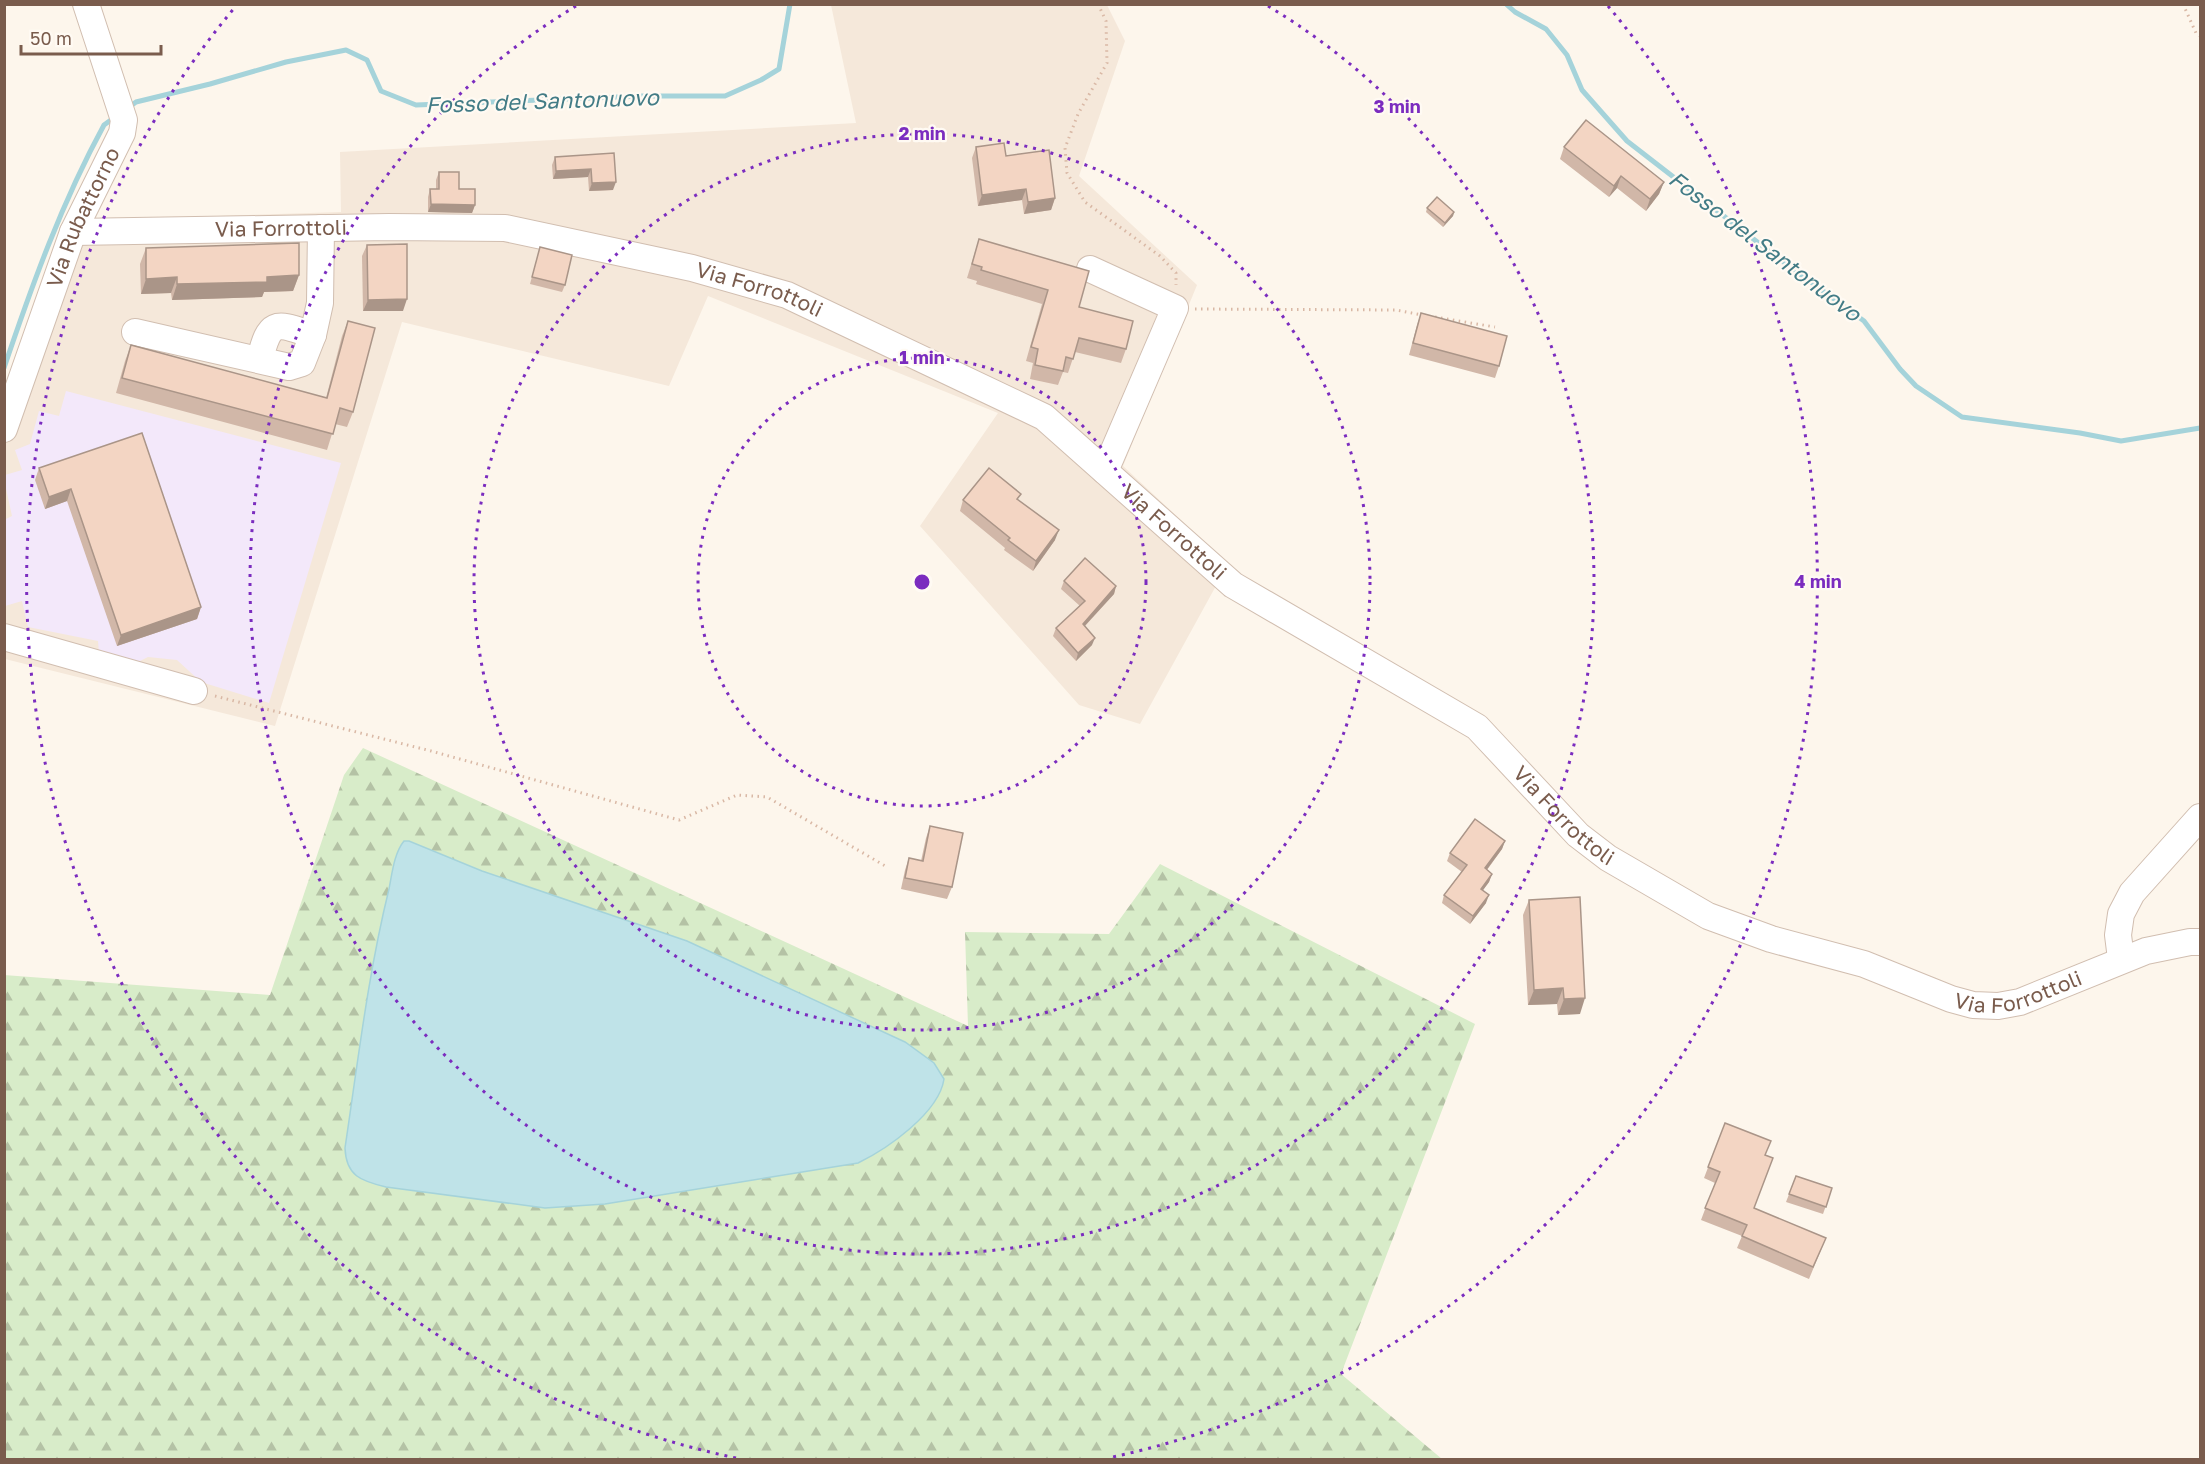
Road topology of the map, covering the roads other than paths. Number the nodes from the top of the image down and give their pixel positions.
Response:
1 (86, 4) edge
2 (321, 228) junction
3 (73, 232) junction
4 (1090, 269) edge
5 (135, 332) dead end
6 (313, 335) junction
7 (260, 359) junction
8 (4, 429) edge
9 (1105, 471) junction
10 (4, 637) edge
11 (194, 691) road end
12 (2200, 817) edge
13 (2200, 942) edge
14 (2121, 959) junction

1 - 3 street, Via Rubattorno
2 - 3 street, Via Forrottoli
2 - 6 street
2 - 9 street, Via Forrottoli
3 - 8 street, Via Rubattorno
4 - 9 street
5 - 7 street
6 - 7 street
6 - 7 street
9 - 14 street, Via Forrottoli
10 - 11 street
12 - 14 street
13 - 14 street, Via Forrottoli

